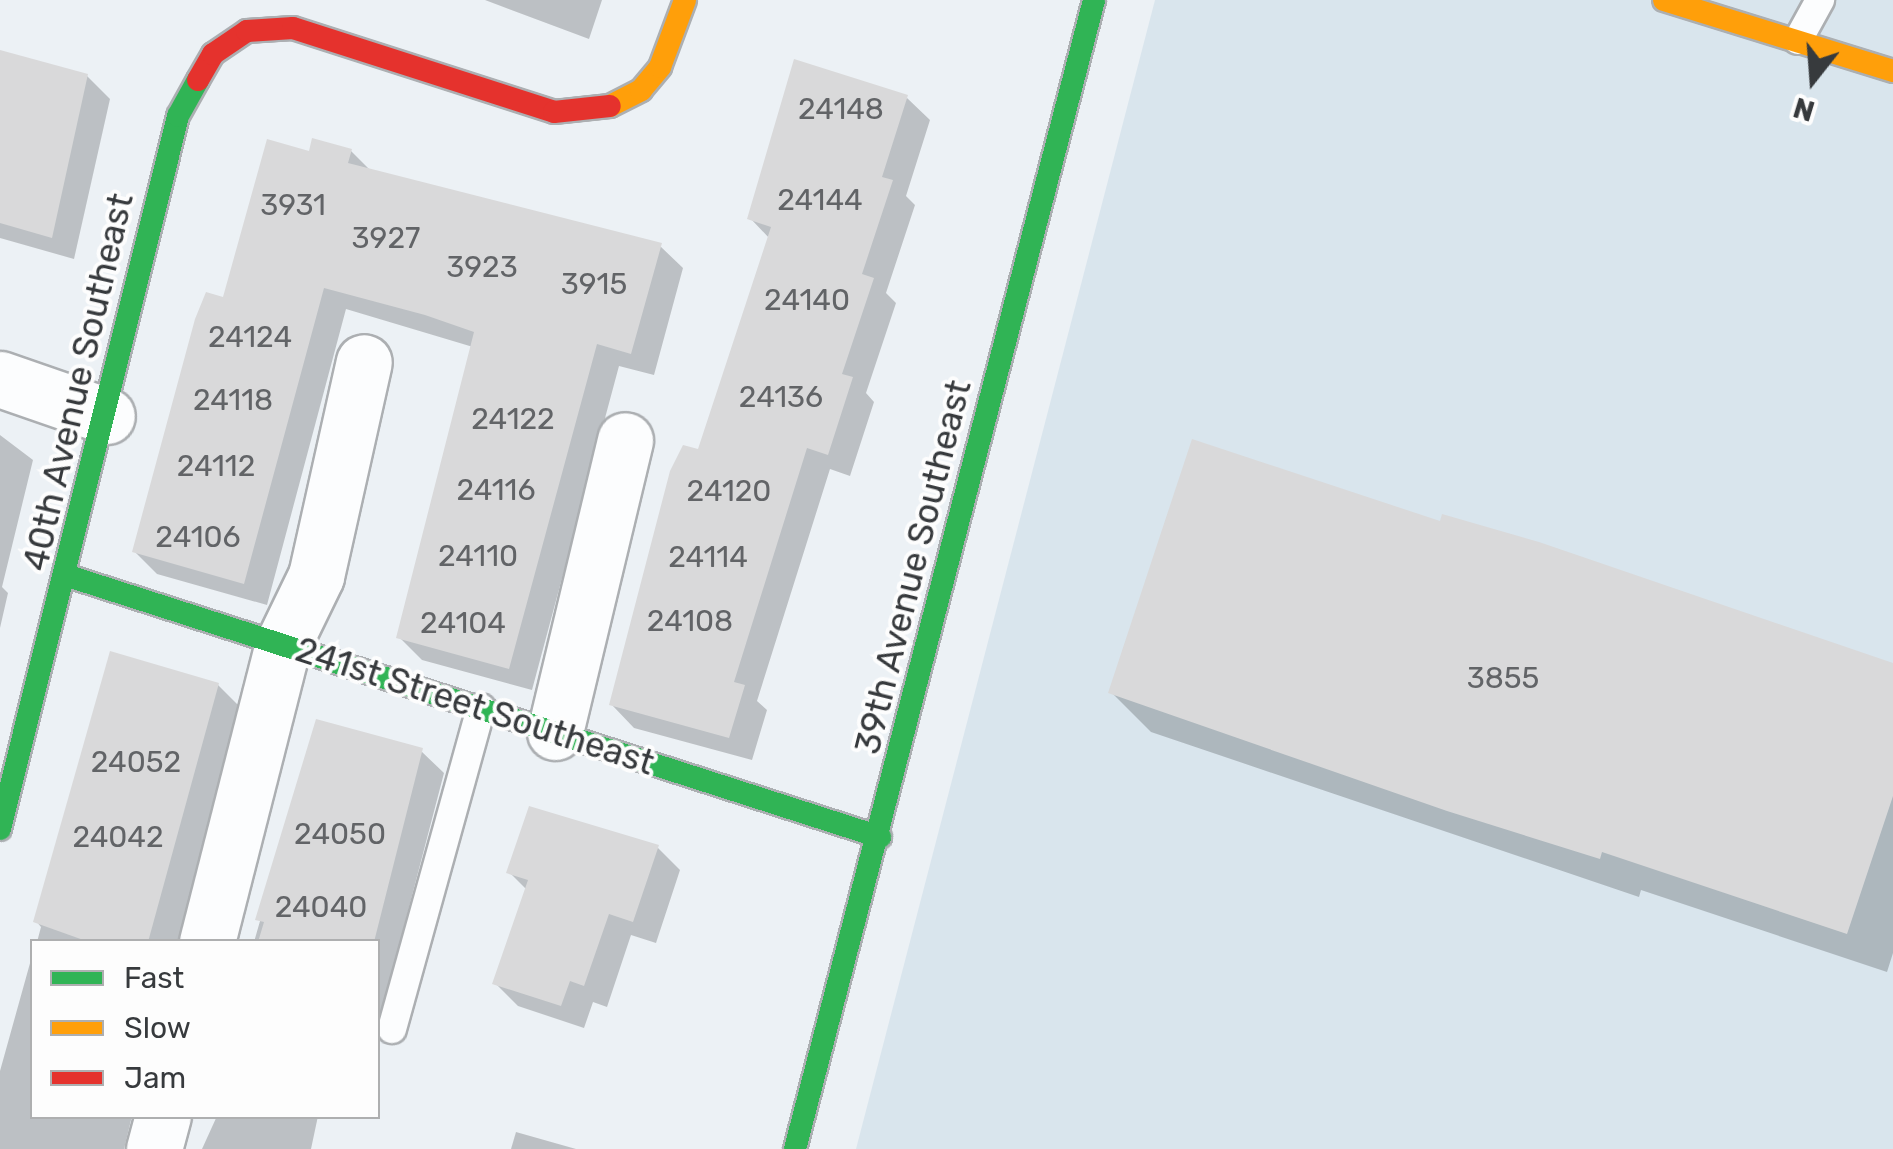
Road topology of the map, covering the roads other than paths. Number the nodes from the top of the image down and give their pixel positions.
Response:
1 (685, 0) edge
2 (1094, 0) edge
3 (1664, 0) edge
4 (1820, 0) edge
5 (1798, 40) junction
6 (1893, 71) edge
7 (364, 362) dead end
8 (0, 379) edge
9 (106, 416) junction
10 (625, 440) dead end
11 (68, 576) junction
12 (283, 644) junction
13 (480, 708) junction
14 (555, 732) junction
15 (0, 830) edge
16 (880, 837) junction
17 (208, 939) edge
18 (392, 1029) dead end
19 (162, 1119) edge
20 (154, 1149) edge
21 (795, 1149) edge

1 - 9 street, 40th Avenue Southeast
2 - 16 street, 39th Avenue Southeast
3 - 5 street
4 - 5 lane
5 - 6 street
7 - 12 street
8 - 9 street
9 - 11 street, 40th Avenue Southeast
10 - 14 street
11 - 12 street, 241st Street Southeast
11 - 15 street, 40th Avenue Southeast
12 - 13 street, 241st Street Southeast
12 - 17 street
13 - 14 street, 241st Street Southeast
13 - 18 lane
14 - 16 street, 241st Street Southeast
16 - 21 street, 39th Avenue Southeast
19 - 20 street

